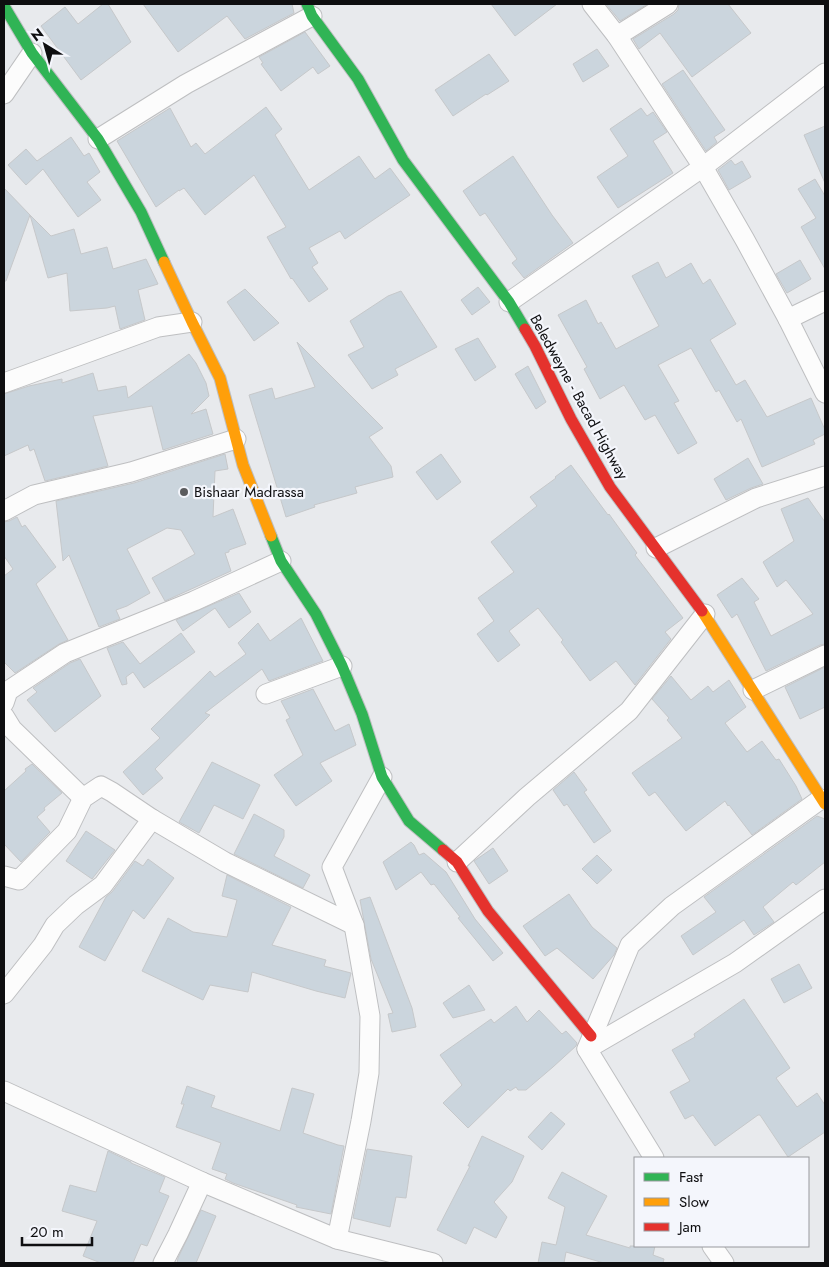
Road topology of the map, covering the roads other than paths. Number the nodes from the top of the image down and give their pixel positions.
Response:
1 (592, 4) edge
2 (668, 4) edge
3 (10, 7) edge
4 (309, 10) edge
5 (617, 36) junction
6 (32, 52) junction
7 (825, 73) edge
8 (4, 94) edge
9 (98, 139) junction
10 (703, 167) junction
11 (825, 301) edge
12 (509, 302) junction
13 (788, 319) junction
14 (192, 322) junction
15 (4, 383) edge
16 (825, 393) edge
17 (236, 439) junction
18 (825, 476) edge
19 (4, 511) edge
20 (656, 548) junction
21 (281, 561) junction
22 (704, 614) junction
23 (825, 655) edge
24 (342, 666) junction
25 (753, 690) junction
26 (266, 694) dead end
27 (4, 703) edge
28 (4, 716) edge
29 (382, 777) junction
30 (83, 798) junction
31 (823, 801) edge
32 (152, 818) junction
33 (457, 862) junction
34 (4, 876) edge
35 (825, 899) edge
36 (354, 925) junction
37 (4, 994) edge
38 (589, 1043) junction
39 (4, 1091) edge
40 (653, 1157) edge
41 (202, 1182) junction
42 (337, 1239) junction
43 (713, 1247) edge
44 (163, 1263) edge
45 (433, 1263) edge
46 (724, 1263) edge

1 - 5 street
2 - 5 street
3 - 6 street
4 - 9 street
4 - 12 street, Beledweyne - Bacad Highway
5 - 10 street
6 - 8 street
6 - 9 street
7 - 10 street
9 - 14 street
10 - 12 street
10 - 13 street
11 - 13 street
12 - 20 street, Beledweyne - Bacad Highway
13 - 16 street
14 - 15 street
14 - 17 street
17 - 19 street
17 - 21 street
18 - 20 street
20 - 22 street, Beledweyne - Bacad Highway
21 - 24 street
21 - 27 street
22 - 25 street, Beledweyne - Bacad Highway
22 - 33 street
23 - 25 street
24 - 26 street
24 - 29 street
25 - 31 street, Beledweyne - Bacad Highway
28 - 30 street
29 - 33 street
29 - 36 street
30 - 32 street
30 - 34 street
31 - 38 street
32 - 36 street
32 - 37 street
33 - 38 street
35 - 38 street
36 - 42 street
38 - 40 street
39 - 41 street
41 - 42 street
41 - 44 street
42 - 45 street
43 - 46 street

